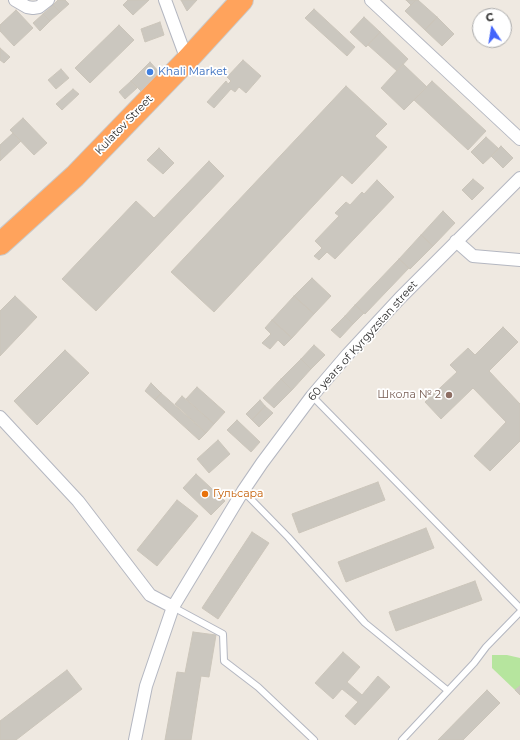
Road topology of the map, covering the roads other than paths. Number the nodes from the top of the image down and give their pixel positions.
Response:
1 (15, 0) edge
2 (48, 0) edge
3 (165, 0) edge
4 (242, 0) edge
5 (371, 0) edge
6 (187, 60) junction
7 (520, 139) edge
8 (520, 178) edge
9 (456, 241) junction
10 (0, 244) edge
11 (520, 260) edge
12 (312, 396) junction
13 (0, 417) edge
14 (243, 491) junction
15 (172, 607) junction
16 (520, 608) edge
17 (520, 612) edge
18 (447, 690) junction
19 (135, 740) edge
20 (314, 740) edge
21 (402, 740) edge

1 - 2 street
3 - 6 street
4 - 6 highway, Kulatov Street
5 - 7 street
6 - 10 highway, Kulatov Street
8 - 9 street, 60 years of Kyrgyzstan street
9 - 11 street
9 - 12 street, 60 years of Kyrgyzstan street
12 - 14 street, 60 years of Kyrgyzstan street
12 - 16 lane
13 - 15 street
14 - 15 street, 60 years of Kyrgyzstan street
14 - 18 lane
15 - 19 street, 60 years of Kyrgyzstan street
15 - 20 lane
17 - 18 lane
18 - 21 lane

